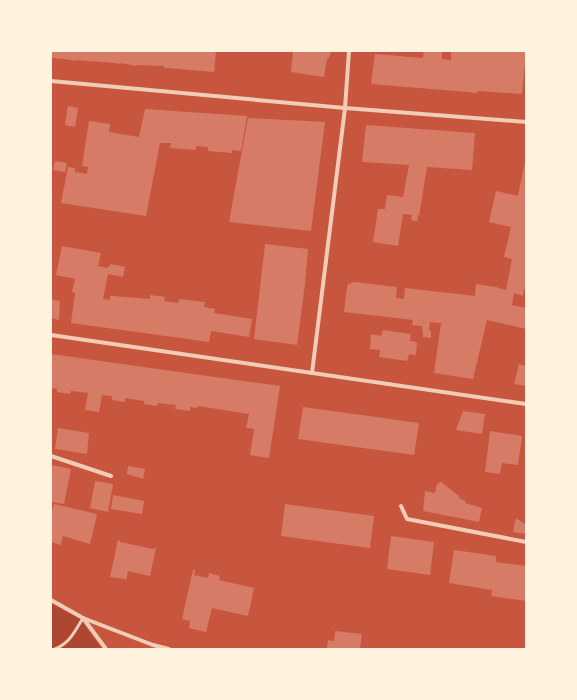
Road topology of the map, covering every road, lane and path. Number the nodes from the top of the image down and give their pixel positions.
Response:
1 (349, 51) edge
2 (51, 81) edge
3 (345, 108) junction
4 (526, 122) edge
5 (51, 335) edge
6 (312, 373) junction
7 (526, 404) edge
8 (51, 456) edge
9 (111, 476) dead end
10 (401, 506) dead end
11 (526, 542) edge
12 (51, 600) edge
13 (83, 618) junction
14 (55, 649) edge
15 (106, 649) edge
16 (169, 649) edge

1 - 3 street
2 - 3 street
3 - 4 street
3 - 6 street
5 - 6 street
6 - 7 street
8 - 9 street
10 - 11 street
12 - 13 street
13 - 14 lane
13 - 15 street
13 - 16 street

